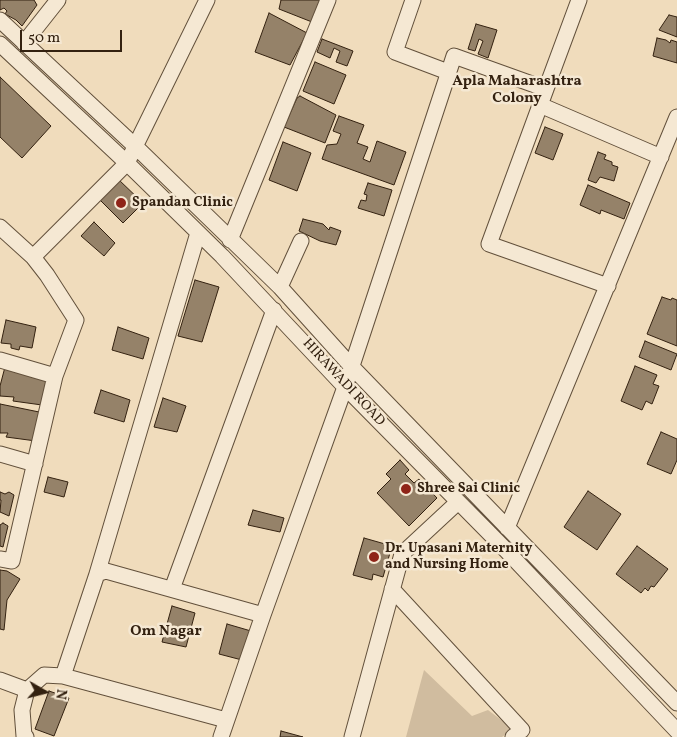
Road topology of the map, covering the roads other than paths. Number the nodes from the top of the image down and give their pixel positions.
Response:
1 (58, 0) edge
2 (207, 0) edge
3 (328, 0) edge
4 (414, 0) edge
5 (578, 0) edge
6 (0, 20) edge
7 (24, 43) junction
8 (0, 44) edge
9 (448, 72) junction
10 (546, 89) junction
11 (540, 105) junction
12 (677, 117) edge
13 (135, 146) junction
14 (661, 157) junction
15 (127, 163) junction
16 (0, 227) edge
17 (198, 233) junction
18 (230, 240) junction
19 (301, 241) dead end
20 (33, 257) junction
21 (608, 286) junction
22 (280, 288) junction
23 (274, 310) junction
24 (0, 360) edge
25 (352, 367) junction
26 (56, 376) junction
27 (345, 387) junction
28 (0, 454) edge
29 (35, 464) junction
30 (458, 502) junction
31 (507, 528) junction
32 (0, 558) edge
33 (97, 574) junction
34 (172, 589) junction
35 (392, 590) junction
36 (262, 615) junction
37 (63, 676) junction
38 (0, 680) edge
39 (27, 690) junction
40 (677, 703) edge
41 (226, 720) junction
42 (677, 731) edge
43 (24, 737) edge
44 (222, 737) edge
45 (352, 737) edge
46 (513, 737) edge

1 - 7 street
2 - 13 street
3 - 18 street
4 - 9 street
5 - 10 street
6 - 7 street
7 - 13 street
8 - 15 street, HIRAWADI ROAD
9 - 10 street
9 - 25 street
10 - 11 street
11 - 14 street
11 - 21 street
12 - 14 street
13 - 15 street
13 - 18 street
14 - 21 street
15 - 17 street, HIRAWADI ROAD
15 - 20 street
16 - 20 street
17 - 23 street, HIRAWADI ROAD
17 - 33 street
18 - 22 street
19 - 22 street
20 - 26 street
21 - 31 street
22 - 25 street
23 - 27 street, HIRAWADI ROAD
23 - 34 street
24 - 26 street
25 - 27 street
25 - 31 street
26 - 29 street
27 - 30 street, HIRAWADI ROAD
27 - 36 street
28 - 29 street
29 - 32 street
30 - 35 street
30 - 42 street, HIRAWADI ROAD
31 - 40 street
33 - 34 street
33 - 37 street
34 - 36 street
35 - 45 street
35 - 46 street
36 - 41 street
37 - 39 street
37 - 41 street
38 - 39 street
39 - 43 street
41 - 44 street

